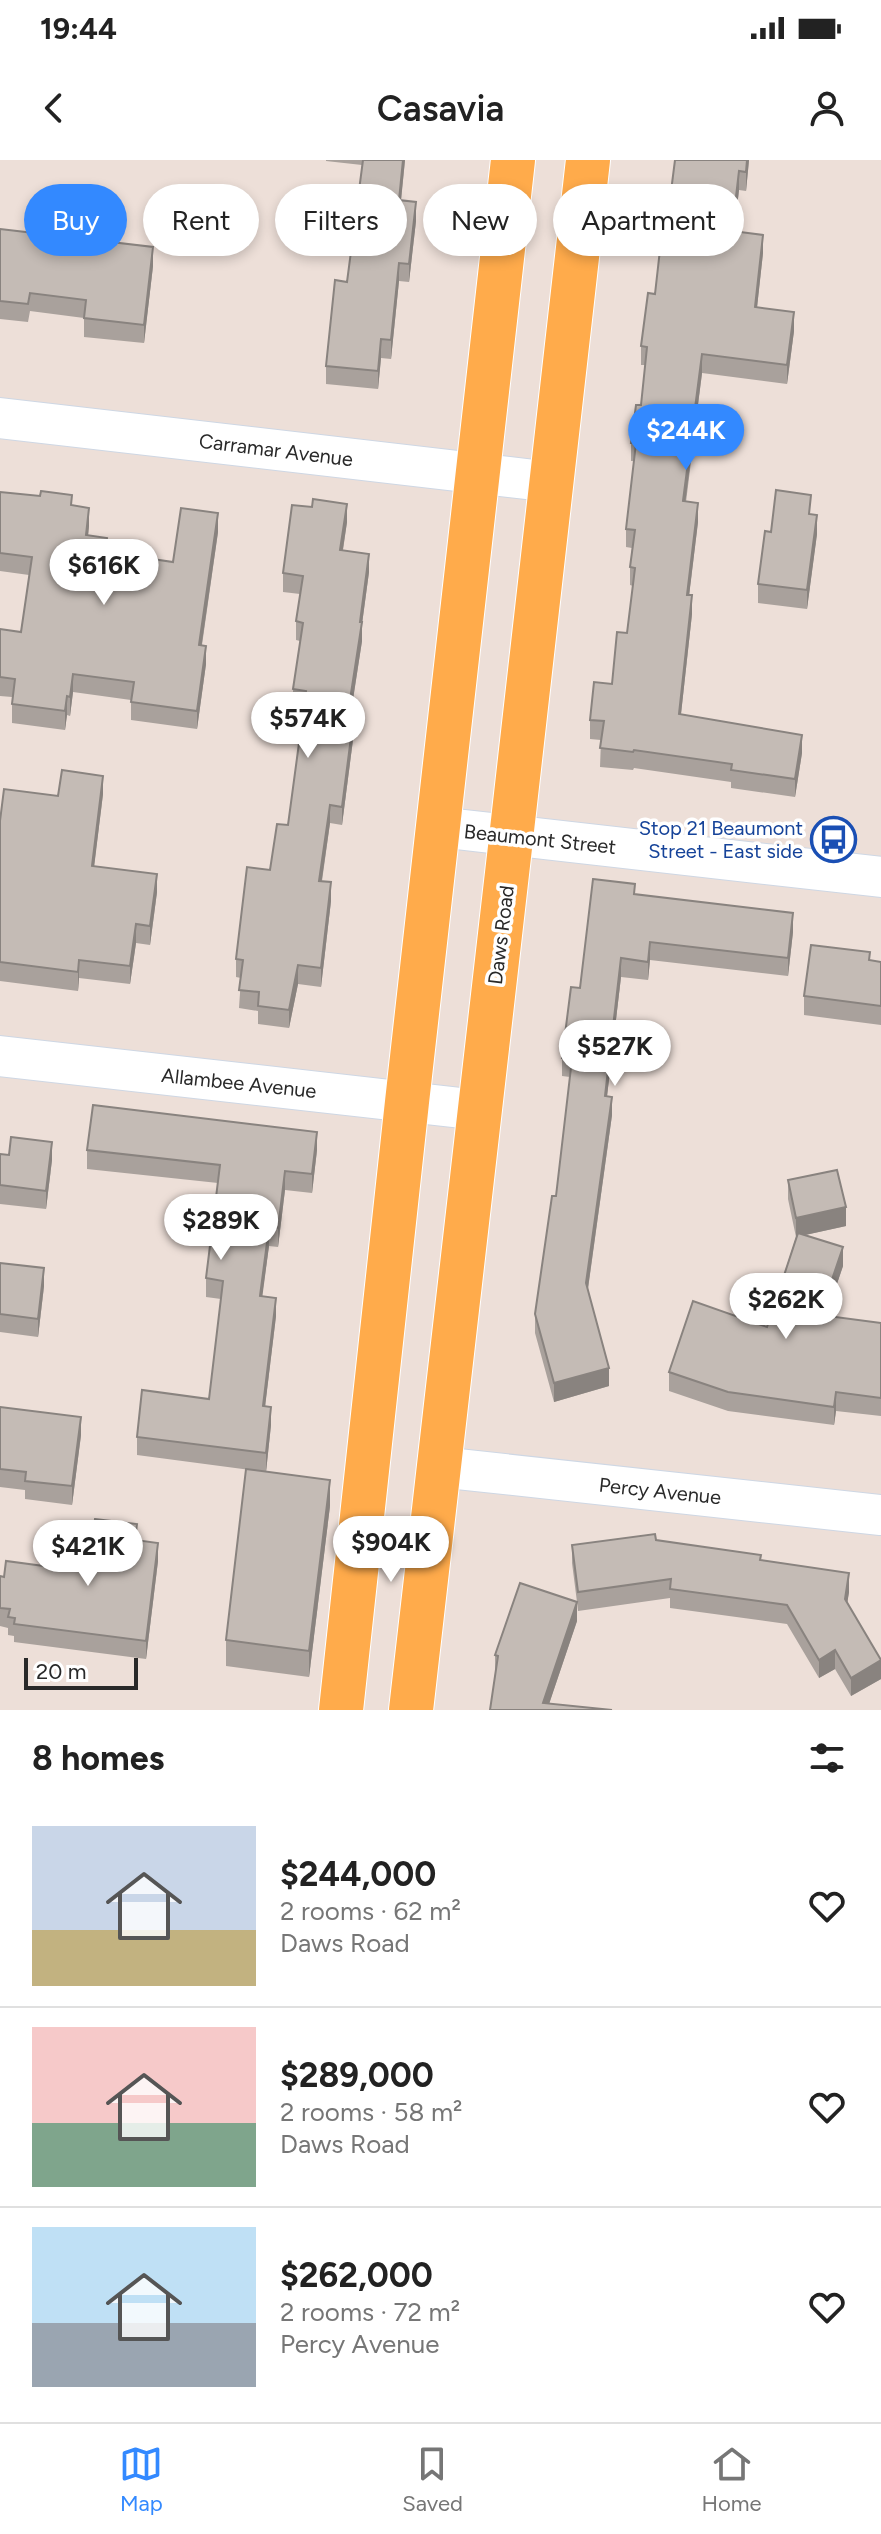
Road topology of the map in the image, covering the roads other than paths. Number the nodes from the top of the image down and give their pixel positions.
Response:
1 (513, 160) edge
2 (588, 160) edge
3 (0, 418) edge
4 (478, 473) junction
5 (552, 482) junction
6 (438, 827) junction
7 (513, 836) junction
8 (881, 877) edge
9 (0, 1056) edge
10 (407, 1102) junction
11 (479, 1110) junction
12 (439, 1467) junction
13 (881, 1515) edge
14 (341, 1710) edge
15 (411, 1710) edge

1 - 4 main road
2 - 5 main road, Daws Road
3 - 4 street, Carramar Avenue
4 - 5 street, Carramar Avenue
4 - 6 main road
5 - 7 main road, Daws Road
6 - 7 street, Beaumont Street
6 - 10 main road
7 - 8 street, Beaumont Street
7 - 11 main road, Daws Road
9 - 10 street, Allambee Avenue
10 - 11 street, Allambee Avenue
10 - 14 main road
11 - 12 main road, Daws Road
12 - 13 street, Percy Avenue
12 - 15 main road, Daws Road

